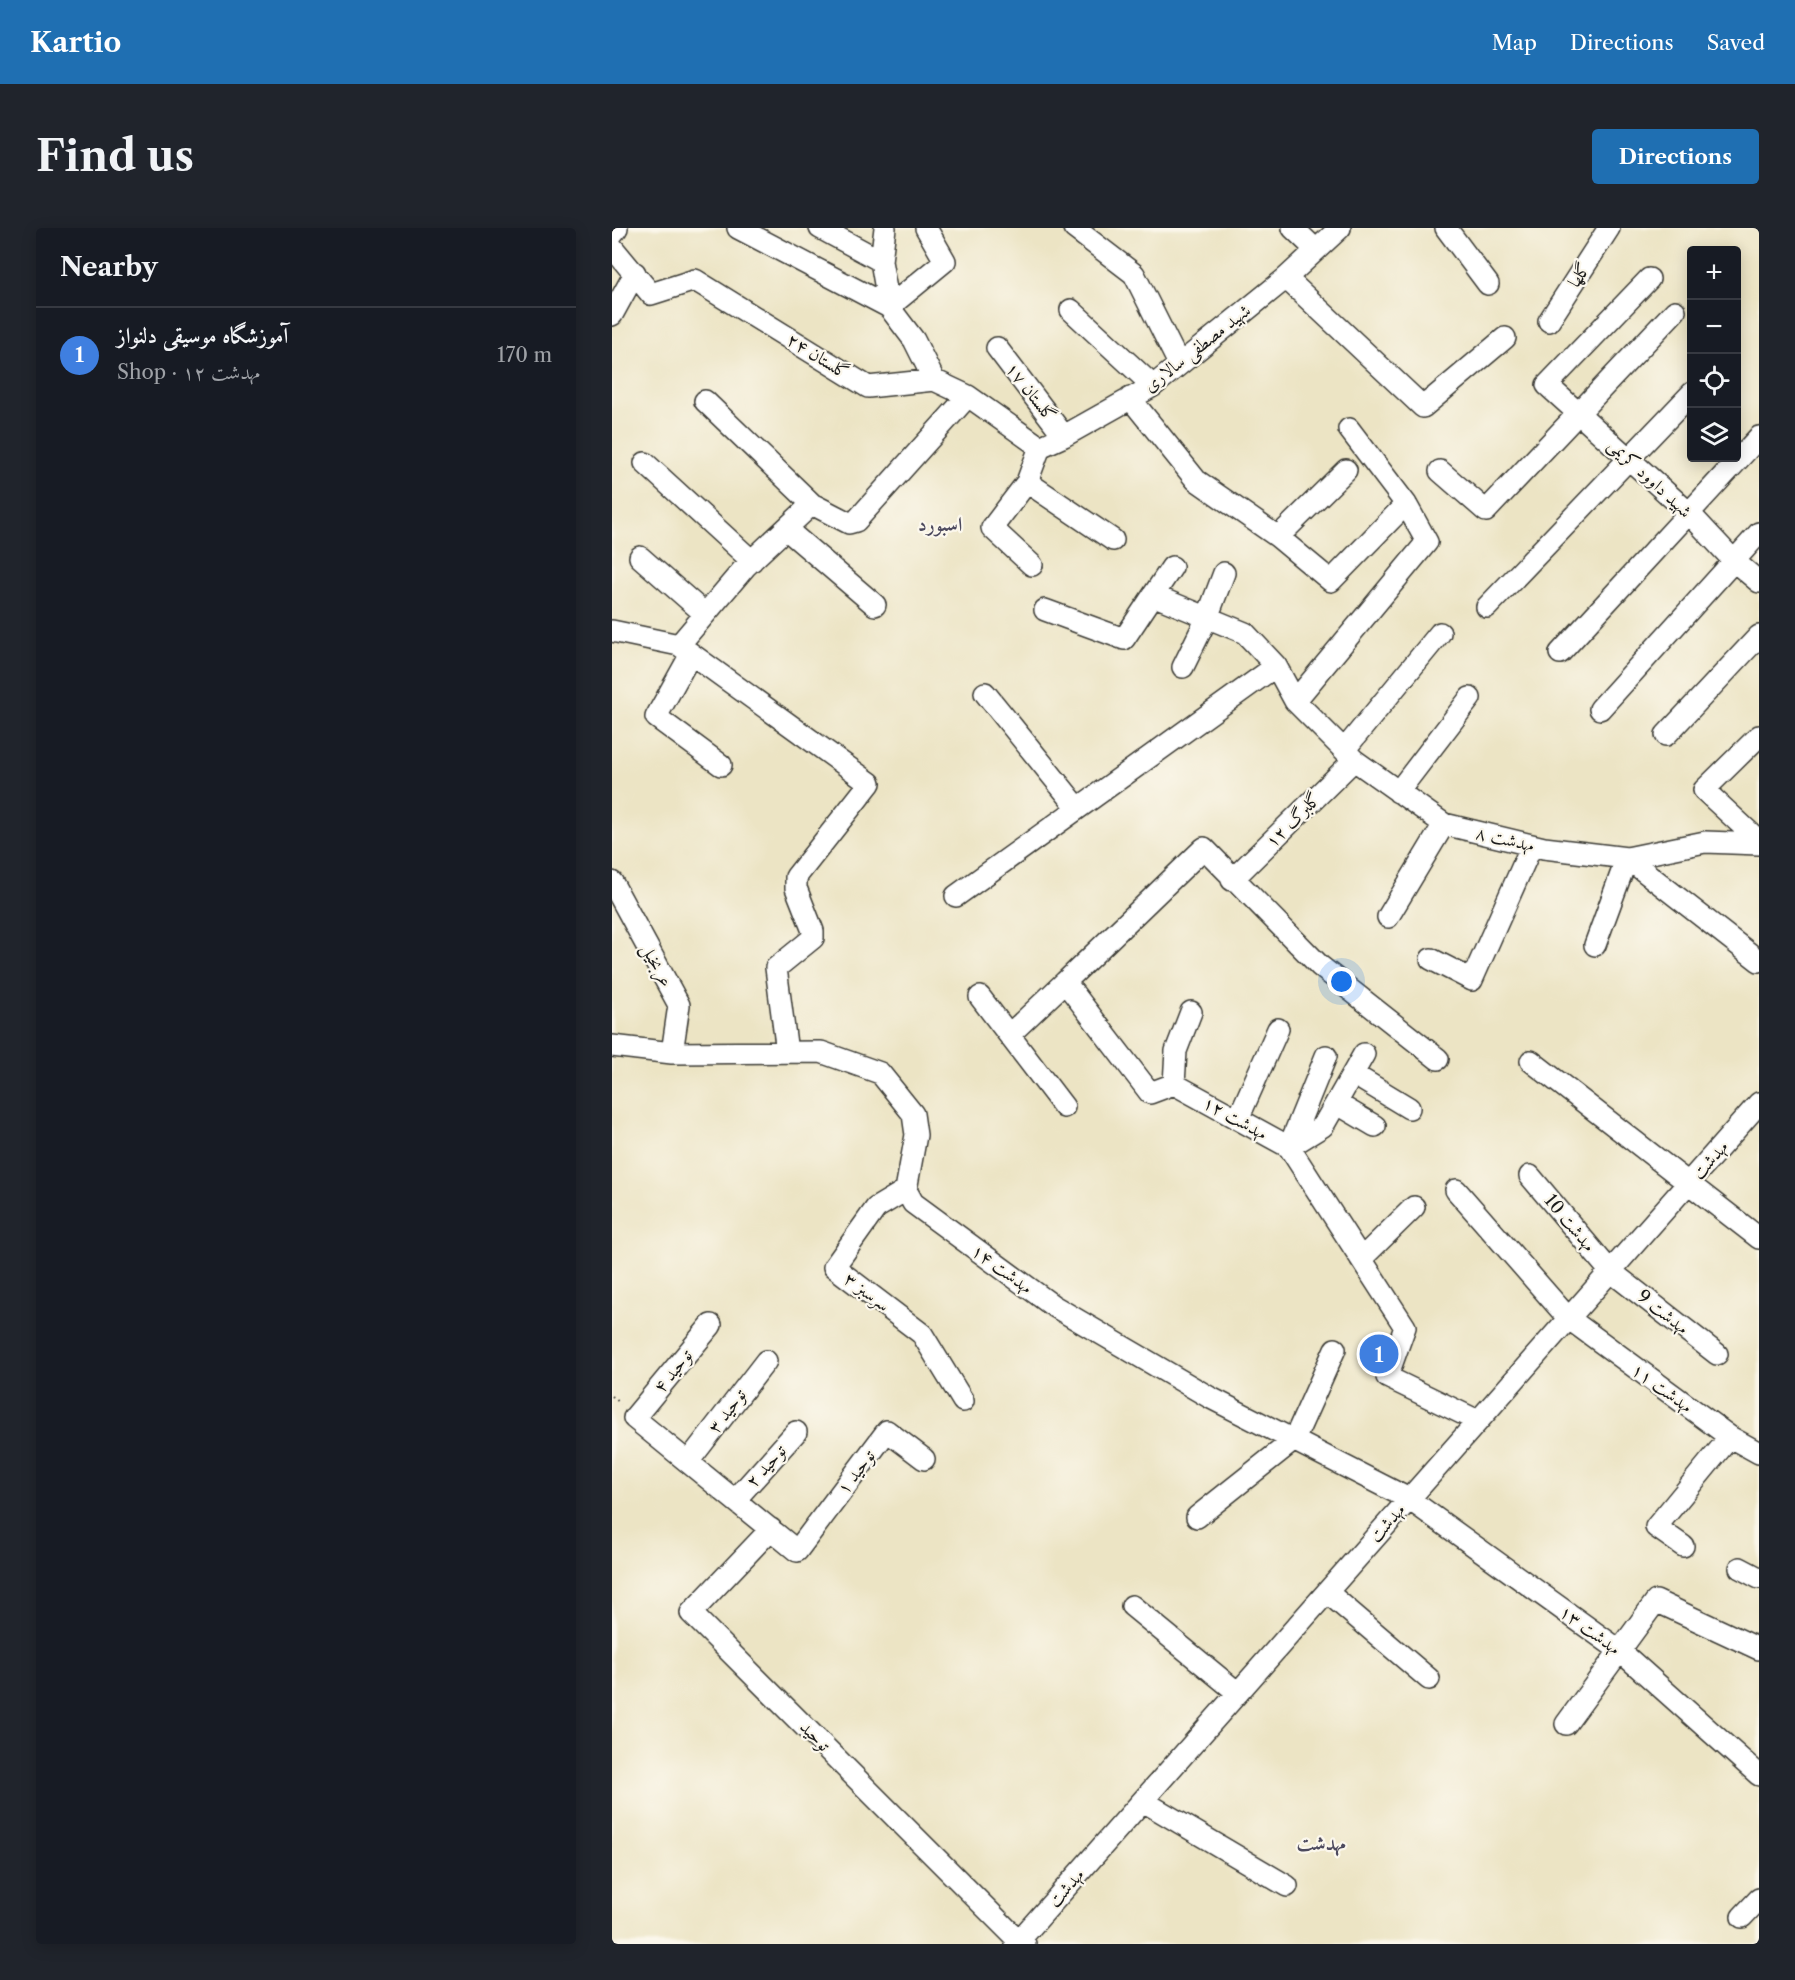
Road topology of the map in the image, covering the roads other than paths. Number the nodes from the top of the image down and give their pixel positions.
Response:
1 (617, 228) edge
2 (738, 228) edge
3 (820, 228) edge
4 (885, 228) edge
5 (926, 228) edge
6 (1293, 228) edge
7 (1340, 228) edge
8 (1446, 228) edge
9 (1609, 228) edge
10 (1088, 232) edge
11 (612, 234) edge
12 (612, 247) edge
13 (1317, 250) junction
14 (880, 261) junction
15 (635, 273) junction
16 (1286, 278) junction
17 (1649, 279) dead end
18 (1488, 284) dead end
19 (889, 307) junction
20 (1071, 309) dead end
21 (1675, 311) dead end
22 (612, 315) edge
23 (1549, 321) dead end
24 (1505, 338) dead end
25 (997, 348) dead end
26 (1179, 364) junction
27 (934, 380) junction
28 (1153, 386) junction
29 (968, 396) junction
30 (1130, 398) junction
31 (1687, 398) edge
32 (705, 401) dead end
33 (1570, 406) junction
34 (1349, 429) dead end
35 (1064, 436) junction
36 (1759, 437) edge
37 (1040, 447) junction
38 (1628, 457) junction
39 (645, 463) dead end
40 (1346, 470) dead end
41 (1440, 471) dead end
42 (1027, 482) junction
43 (812, 504) junction
44 (1406, 504) junction
45 (1690, 514) junction
46 (786, 529) junction
47 (1759, 533) edge
48 (1278, 537) junction
49 (1113, 540) dead end
50 (640, 557) dead end
51 (752, 561) junction
52 (1734, 561) junction
53 (1032, 565) dead end
54 (1172, 567) dead end
55 (1224, 573) dead end
56 (1759, 582) edge
57 (1155, 596) junction
58 (875, 605) dead end
59 (1487, 607) dead end
60 (1045, 610) dead end
61 (705, 614) junction
62 (1207, 618) junction
63 (612, 631) edge
64 (1440, 633) dead end
65 (1759, 636) edge
66 (685, 649) junction
67 (1560, 653) dead end
68 (1276, 666) junction
69 (1183, 667) dead end
70 (985, 693) dead end
71 (1470, 698) dead end
72 (1295, 701) junction
73 (1600, 709) dead end
74 (1666, 735) dead end
75 (1759, 736) edge
76 (1349, 754) junction
77 (721, 765) dead end
78 (1398, 792) junction
79 (1078, 808) junction
80 (1444, 824) junction
81 (1759, 843) edge
82 (1532, 845) junction
83 (1627, 858) junction
84 (1232, 880) junction
85 (612, 882) edge
86 (956, 896) dead end
87 (1388, 917) dead end
88 (1595, 945) dead end
89 (1431, 959) dead end
90 (1759, 961) edge
91 (1065, 982) junction
92 (980, 998) dead end
93 (1191, 1012) dead end
94 (1278, 1029) dead end
95 (1009, 1035) junction
96 (612, 1046) edge
97 (787, 1052) junction
98 (672, 1053) junction
99 (1364, 1054) dead end
100 (1326, 1056) dead end
101 (1438, 1059) dead end
102 (1530, 1061) dead end
103 (1353, 1074) junction
104 (1174, 1084) junction
105 (1336, 1103) junction
106 (1759, 1103) edge
107 (1064, 1107) dead end
108 (1409, 1108) dead end
109 (1238, 1119) junction
110 (1375, 1126) dead end
111 (1289, 1147) junction
112 (1530, 1176) dead end
113 (1689, 1185) junction
114 (906, 1190) junction
115 (1456, 1190) dead end
116 (1414, 1207) dead end
117 (1759, 1238) edge
118 (1361, 1259) junction
119 (1610, 1270) junction
120 (1568, 1318) junction
121 (711, 1325) dead end
122 (1335, 1349) dead end
123 (1717, 1354) dead end
124 (766, 1360) dead end
125 (963, 1401) dead end
126 (1478, 1421) junction
127 (796, 1432) dead end
128 (1730, 1437) junction
129 (1294, 1440) junction
130 (1759, 1453) edge
131 (924, 1459) dead end
132 (688, 1462) junction
133 (1409, 1498) junction
134 (735, 1500) junction
135 (1197, 1517) dead end
136 (771, 1529) junction
137 (1683, 1546) dead end
138 (1740, 1568) dead end
139 (1759, 1578) edge
140 (1327, 1592) junction
141 (1131, 1606) dead end
142 (1759, 1649) edge
143 (1619, 1650) junction
144 (1429, 1679) dead end
145 (1238, 1693) junction
146 (1566, 1724) dead end
147 (1759, 1775) edge
148 (1143, 1801) junction
149 (1287, 1886) dead end
150 (1759, 1899) edge
151 (1742, 1917) dead end
152 (1020, 1943) edge

1 - 11 street
2 - 19 street
3 - 14 street
4 - 14 street
5 - 19 street
6 - 13 street
7 - 13 street, شهید مصطفی سالاری
8 - 18 street
9 - 23 street, گلها
10 - 26 street
12 - 15 street, گلستان ۲۴
13 - 16 street, شهید مصطفی سالاری
14 - 19 street
15 - 22 street
15 - 27 street, گلستان ۲۴
16 - 24 street
16 - 26 street, شهید مصطفی سالاری
17 - 33 street
19 - 27 street
20 - 28 street
21 - 33 street
25 - 35 street, گلستان ۱۷
26 - 28 street, شهید مصطفی سالاری
27 - 29 street
28 - 30 street, شهید مصطفی سالاری
29 - 37 street
29 - 43 street
30 - 35 street, شهید مصطفی سالاری
30 - 48 street
31 - 38 street
32 - 43 street
33 - 38 street, شهید داوود کریمی
33 - 41 street
34 - 44 street
35 - 37 street, شهید مصطفی سالاری
36 - 45 street
37 - 42 street
38 - 45 street, شهید داوود کریمی
38 - 59 street
39 - 51 street
40 - 48 street
42 - 49 street
42 - 53 street
43 - 46 street
44 - 48 street
44 - 72 street
45 - 52 street, شهید داوود کریمی
45 - 67 street
46 - 51 street
46 - 58 street
47 - 52 street
50 - 61 street
51 - 61 street
52 - 56 street, شهید داوود کریمی
52 - 73 street
54 - 57 street
55 - 62 street
57 - 60 street
57 - 62 street, مهدشت ۸
61 - 66 street
62 - 68 street, مهدشت ۸
62 - 69 street
63 - 66 street
64 - 76 street, گلبرگ ١٢
65 - 74 street
66 - 77 street
66 - 97 street
68 - 72 street, مهدشت ۸
68 - 79 street
70 - 79 street
71 - 78 street
72 - 76 street, مهدشت ۸
75 - 81 street
76 - 78 street, مهدشت ۸
76 - 84 street, گلبرگ ١٢
78 - 80 street, مهدشت ۸
79 - 86 street
80 - 82 street, مهدشت ۸
80 - 87 street
81 - 83 street, مهدشت ۸
82 - 83 street, مهدشت ۸
82 - 89 street
83 - 88 street
83 - 90 street
84 - 91 street
84 - 101 street
85 - 98 street, عربخیل
91 - 95 street
91 - 104 street
92 - 95 street
93 - 104 street
94 - 109 street
95 - 107 street
96 - 98 street
97 - 98 street
97 - 114 street
99 - 103 street
100 - 111 street
102 - 113 street
103 - 105 street
103 - 108 street
104 - 109 street, مهدشت ۱۲
105 - 110 street
105 - 111 street
106 - 113 street, مهدشت
109 - 111 street, مهدشت ۱۲
111 - 118 street, مهدشت ۱۲
112 - 119 street, مهدشت 10
113 - 117 street
113 - 119 street, مهدشت
114 - 125 street, سرسبز ۳
114 - 129 street, مهدشت ۱۴
115 - 120 street, مهدشت ۱۱
116 - 118 street
118 - 126 street, مهدشت ۱۲
119 - 120 street, مهدشت
119 - 123 street, مهدشت 9
120 - 126 street, مهدشت
120 - 128 street, مهدشت ۱۱
121 - 132 street, توحید ۴
122 - 129 street
124 - 132 street, توحید ۳
126 - 133 street, مهدشت
127 - 134 street, توحید ۲
128 - 130 street, مهدشت ۱۱
128 - 137 street
129 - 133 street, مهدشت ۱۴
129 - 135 street
131 - 136 street, توحید ۱
132 - 134 street
133 - 140 street, مهدشت
133 - 143 street, مهدشت ۱۳
134 - 136 street
136 - 152 street, توحید
138 - 139 street
140 - 144 street
140 - 145 street, مهدشت
141 - 145 street
142 - 143 street
143 - 146 street
143 - 147 street, مهدشت ۱۳
145 - 148 street, مهدشت
148 - 149 street
148 - 152 street, مهدشت
150 - 151 street

